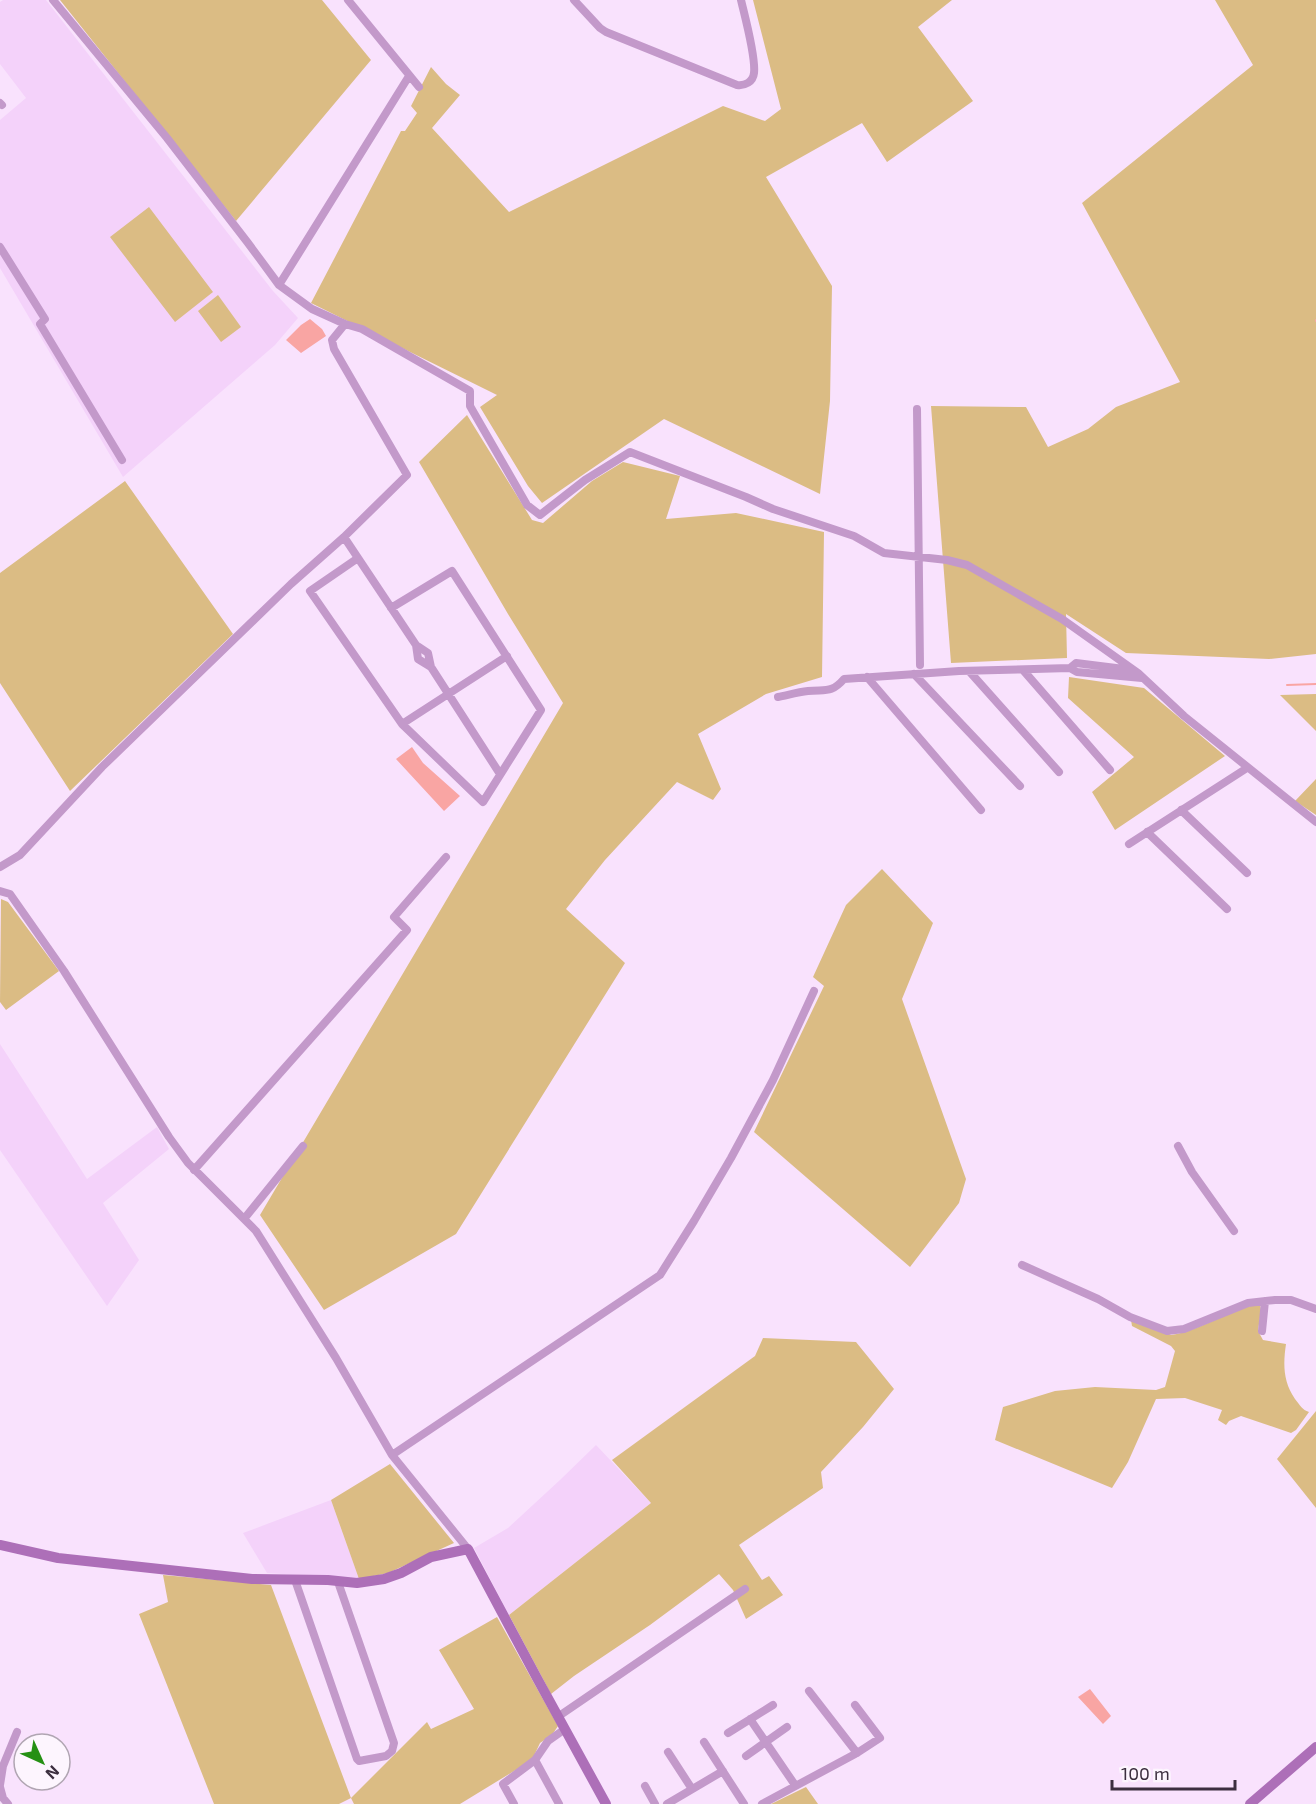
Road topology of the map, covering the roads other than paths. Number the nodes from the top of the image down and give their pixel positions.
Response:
1 (53, 0) edge
2 (348, 0) edge
3 (573, 0) edge
4 (741, 0) edge
5 (409, 76) junction
6 (419, 87) dead end
7 (0, 247) edge
8 (279, 285) junction
9 (345, 324) junction
10 (917, 409) dead end
11 (122, 460) dead end
12 (344, 537) junction
13 (917, 557) junction
14 (358, 558) junction
15 (391, 608) junction
16 (507, 656) junction
17 (920, 665) dead end
18 (1070, 668) junction
19 (969, 670) junction
20 (1023, 670) junction
21 (1133, 670) junction
22 (914, 674) junction
23 (867, 677) junction
24 (1144, 678) junction
25 (448, 694) junction
26 (778, 697) dead end
27 (402, 724) junction
28 (1247, 768) junction
29 (1110, 770) dead end
30 (1059, 772) dead end
31 (501, 774) junction
32 (1020, 786) dead end
33 (981, 810) dead end
34 (1181, 810) junction
35 (1316, 822) edge
36 (1147, 832) junction
37 (1129, 843) dead end
38 (446, 856) dead end
39 (0, 867) edge
40 (1248, 873) dead end
41 (0, 891) edge
42 (1227, 909) dead end
43 (814, 991) dead end
44 (303, 1146) dead end
45 (1178, 1146) dead end
46 (194, 1170) junction
47 (244, 1219) junction
48 (1234, 1231) dead end
49 (1022, 1265) dead end
50 (1265, 1301) junction
51 (1316, 1309) edge
52 (1262, 1330) dead end
53 (392, 1455) junction
54 (0, 1545) edge
55 (468, 1548) junction
56 (295, 1580) junction
57 (338, 1582) junction
58 (745, 1589) dead end
59 (809, 1691) dead end
60 (773, 1705) dead end
61 (855, 1705) dead end
62 (559, 1716) junction
63 (750, 1719) junction
64 (787, 1727) dead end
65 (565, 1729) junction
66 (728, 1733) dead end
67 (704, 1742) dead end
68 (766, 1742) junction
69 (12, 1744) edge
70 (1316, 1747) edge
71 (668, 1752) dead end
72 (857, 1753) junction
73 (746, 1756) dead end
74 (535, 1760) junction
75 (723, 1771) junction
76 (795, 1785) junction
77 (0, 1786) edge
78 (645, 1786) dead end
79 (692, 1789) junction
80 (8, 1804) edge
81 (514, 1804) edge
82 (558, 1804) edge
83 (606, 1804) edge
84 (655, 1804) edge
85 (666, 1804) edge
86 (744, 1804) edge
87 (762, 1804) edge
88 (1250, 1804) edge

1 - 8 street
2 - 5 street
3 - 4 street
5 - 6 street
5 - 8 street
7 - 11 street
8 - 9 street
9 - 12 street
9 - 13 street
10 - 13 street
12 - 14 street
12 - 39 street
13 - 17 street
13 - 21 street
14 - 15 street
14 - 27 street
15 - 16 street
15 - 25 street
16 - 25 street
16 - 31 street
18 - 20 street
18 - 21 street
18 - 24 street
19 - 20 street
19 - 22 street
19 - 30 street
20 - 29 street
21 - 24 street
22 - 23 street
22 - 32 street
23 - 26 street
23 - 33 street
24 - 28 street
25 - 27 street
25 - 31 street
27 - 31 street
28 - 34 street
28 - 35 street
34 - 36 street
34 - 40 street
36 - 37 street
36 - 42 street
38 - 46 street
41 - 46 street
43 - 53 street
44 - 47 street
45 - 48 street
46 - 47 street
47 - 53 street
49 - 50 street
50 - 51 street
50 - 52 street
53 - 55 street
54 - 56 street
55 - 57 street
55 - 62 street
56 - 57 street
56 - 57 street
58 - 62 street
59 - 72 street
60 - 63 street
61 - 72 street
62 - 65 street
63 - 66 street
63 - 68 street
64 - 68 street
65 - 74 street
65 - 83 street
67 - 75 street
68 - 73 street
68 - 76 street
69 - 77 street
70 - 88 street
71 - 79 street
72 - 76 street
74 - 81 street
74 - 82 street
75 - 79 street
75 - 86 street
76 - 87 street
77 - 80 street
78 - 84 street
79 - 85 street

